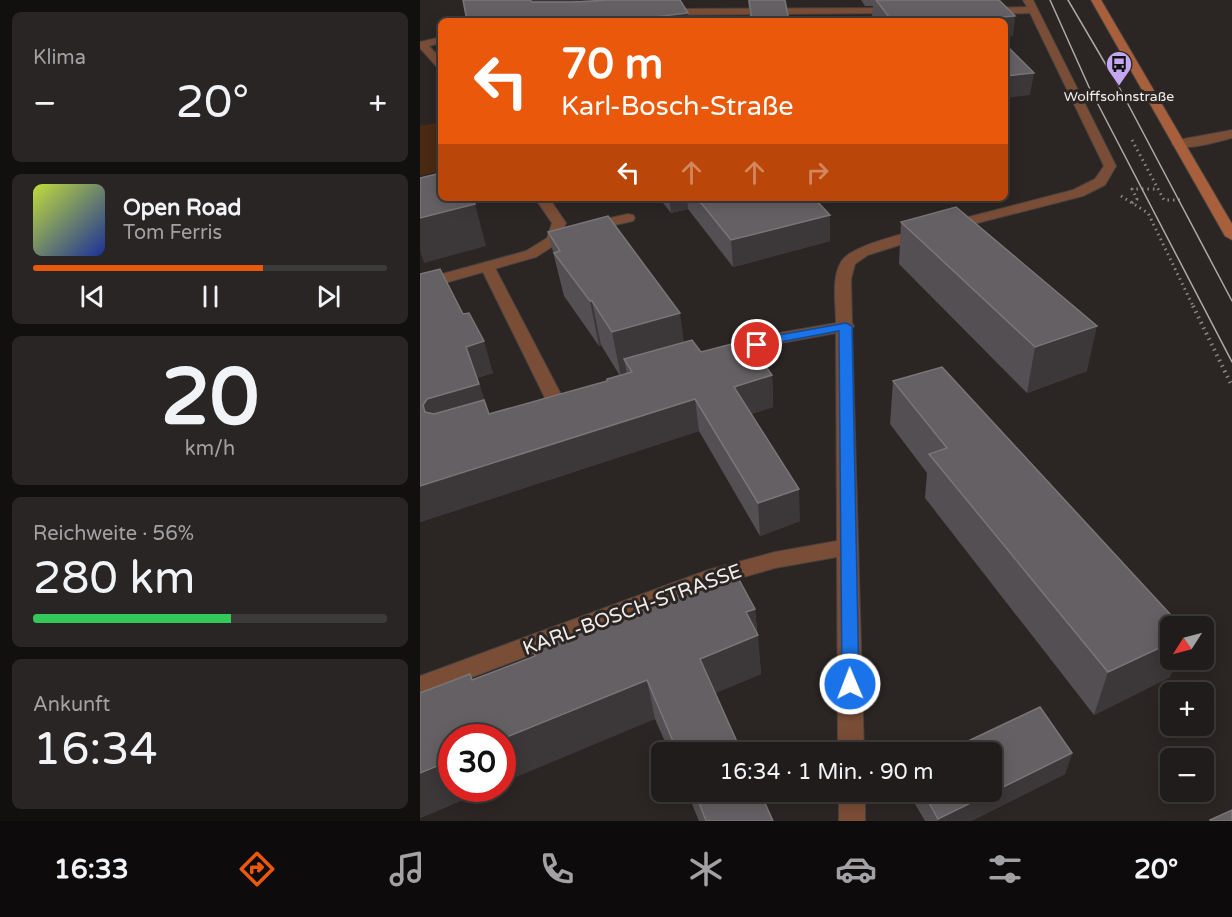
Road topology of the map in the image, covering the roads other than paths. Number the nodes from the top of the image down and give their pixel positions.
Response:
1 (1096, 0) edge
2 (1030, 5) edge
3 (969, 11) edge
4 (658, 12) edge
5 (912, 12) edge
6 (854, 16) edge
7 (438, 41) edge
8 (421, 45) edge
9 (438, 62) edge
10 (1232, 134) edge
11 (1178, 144) junction
12 (548, 201) edge
13 (628, 218) dead end
14 (567, 230) junction
15 (1232, 236) edge
16 (487, 266) junction
17 (420, 285) edge
18 (846, 326) junction
19 (712, 358) edge
20 (535, 411) edge
21 (849, 547) junction
22 (420, 687) edge
23 (851, 742) edge
24 (852, 802) edge
25 (852, 821) edge

1 - 11 main road
2 - 3 street
2 - 18 street
4 - 6 street
5 - 6 street
7 - 8 street
8 - 9 street
10 - 11 street
11 - 15 main road
12 - 14 street
13 - 14 street
14 - 16 street
16 - 17 street
16 - 20 street
18 - 19 street
18 - 21 street
21 - 22 street, KARL-BOSCH-STRASSE
21 - 23 street
24 - 25 street

